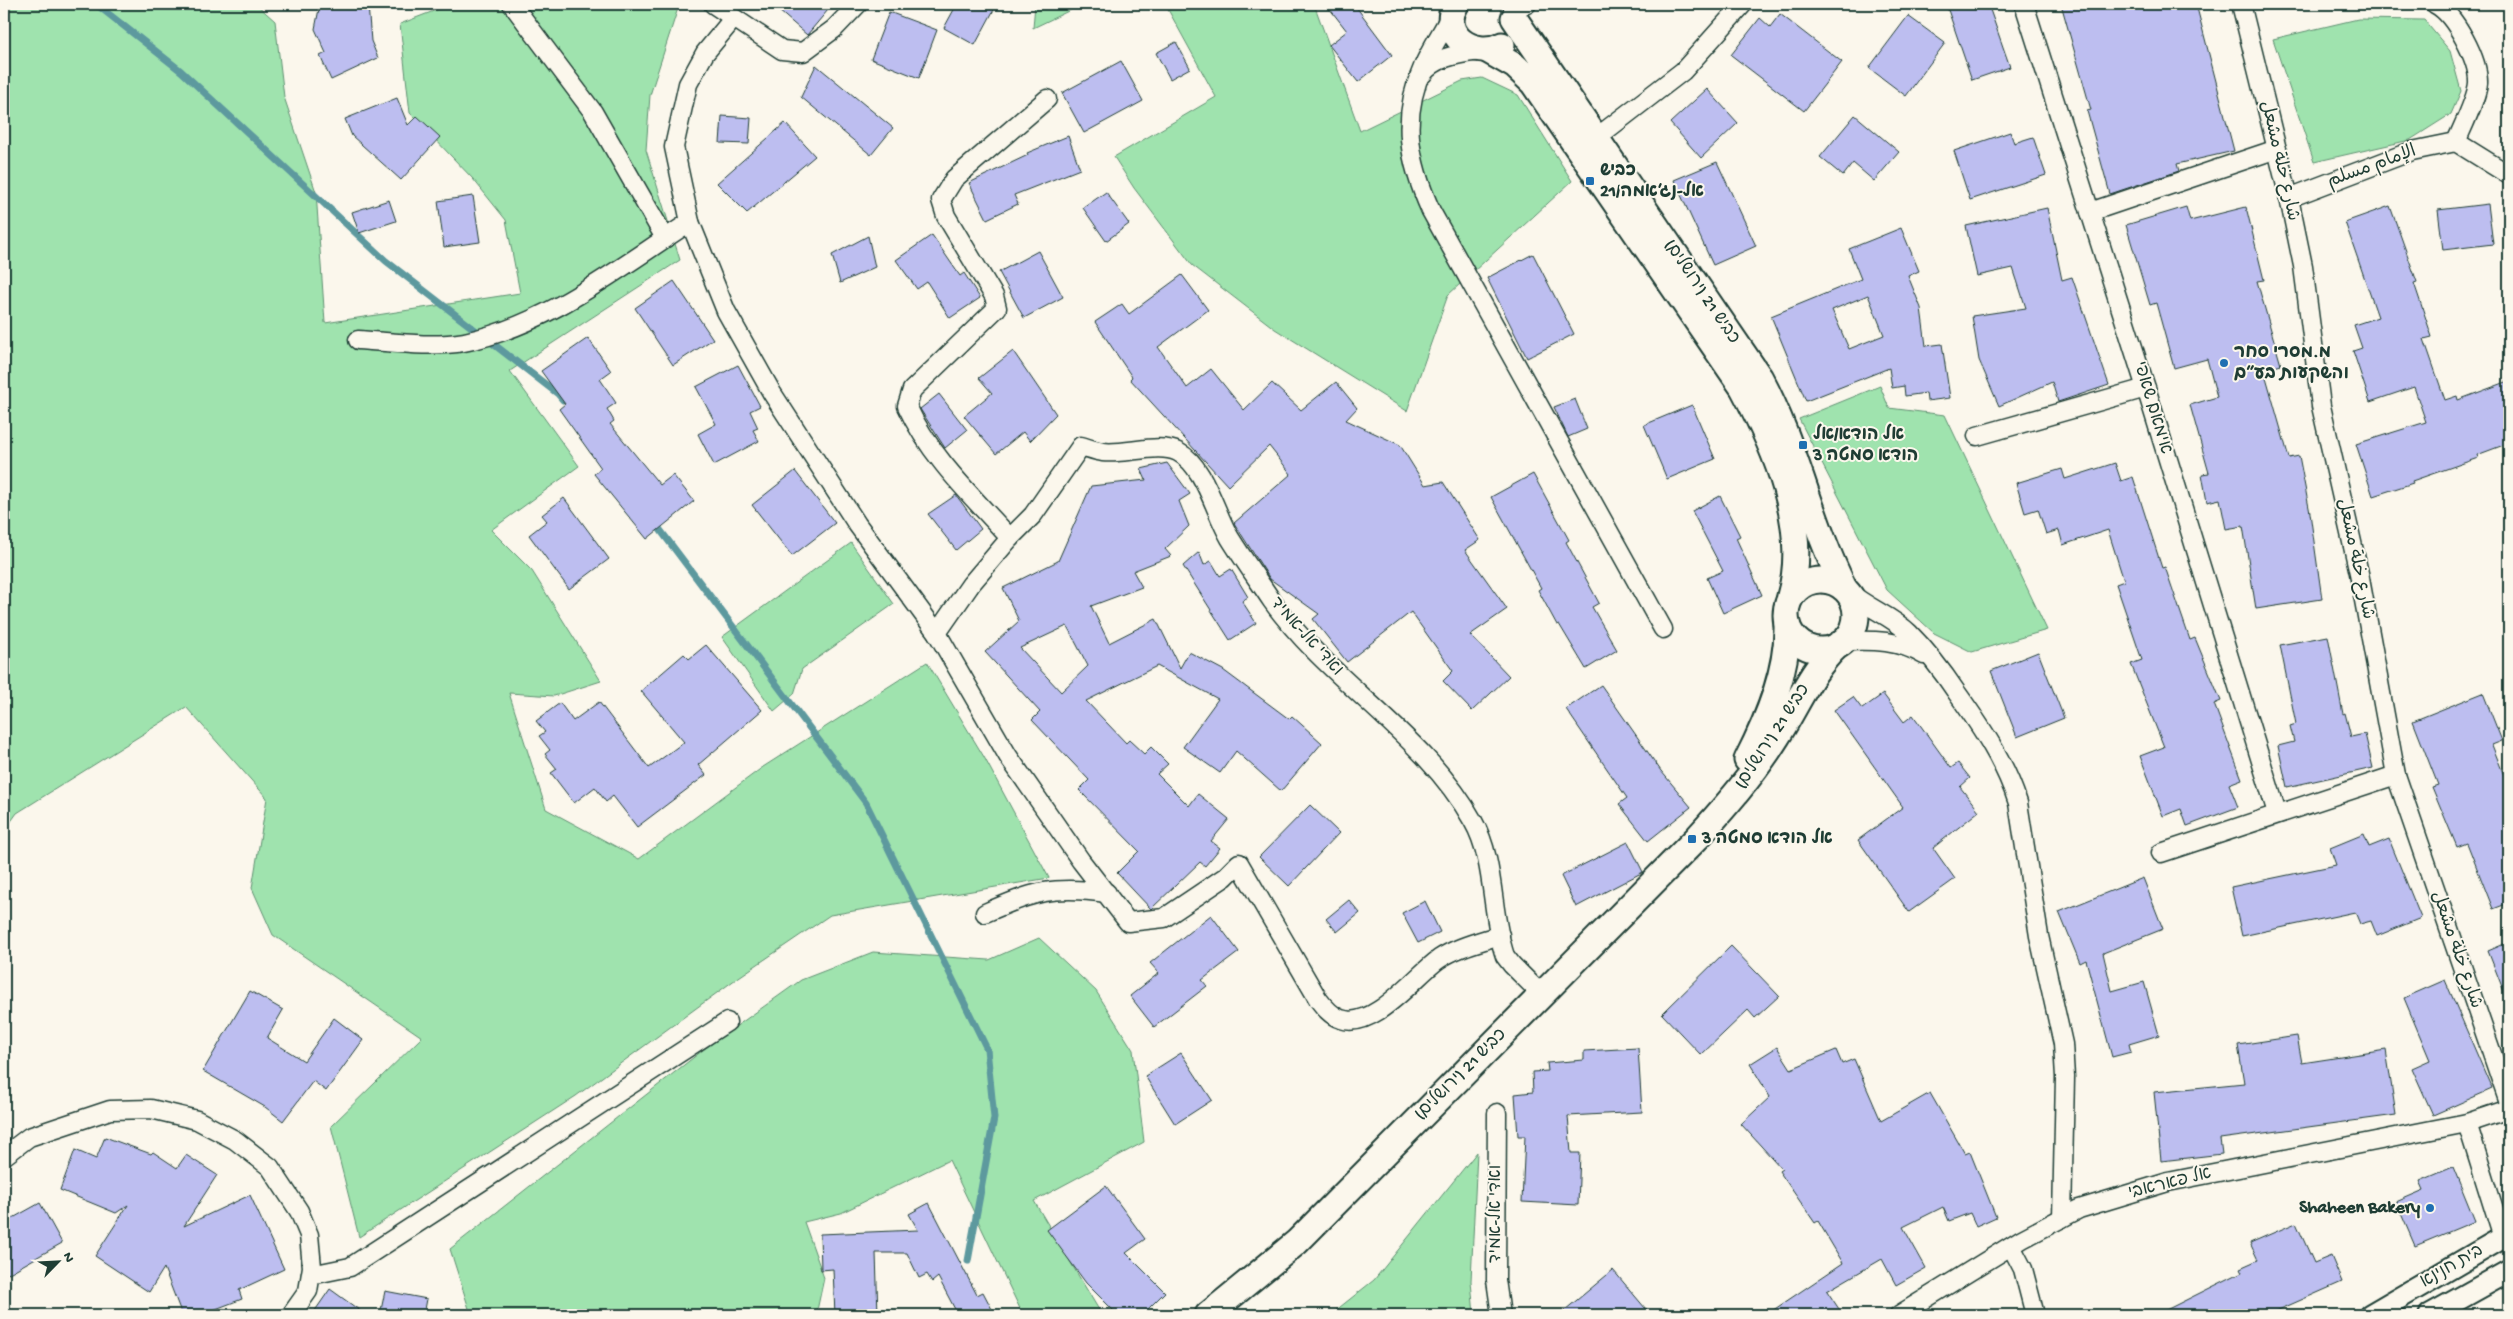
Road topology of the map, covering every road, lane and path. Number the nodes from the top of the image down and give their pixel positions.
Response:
1 (512, 4) edge
2 (713, 4) edge
3 (858, 4) edge
4 (1743, 4) edge
5 (2024, 4) edge
6 (2241, 4) edge
7 (2435, 4) edge
8 (1453, 7) edge
9 (1516, 8) edge
10 (733, 19) junction
11 (1484, 50) junction
12 (1414, 92) junction
13 (1047, 99) dead end
14 (1596, 138) junction
15 (2456, 142) junction
16 (2278, 149) junction
17 (2509, 174) edge
18 (2289, 198) junction
19 (2090, 212) junction
20 (690, 222) junction
21 (665, 238) junction
22 (358, 340) dead end
23 (2146, 388) junction
24 (1977, 436) dead end
25 (1010, 538) junction
26 (1847, 590) junction
27 (1790, 596) junction
28 (1787, 625) junction
29 (1663, 629) dead end
30 (936, 633) junction
31 (1842, 643) junction
32 (1944, 674) junction
33 (2396, 775) junction
34 (2277, 813) junction
35 (1707, 827) junction
36 (2161, 853) dead end
37 (1107, 893) junction
38 (985, 913) dead end
39 (1500, 935) junction
40 (1541, 994) junction
41 (727, 1022) dead end
42 (2509, 1103) edge
43 (2509, 1108) edge
44 (1496, 1113) dead end
45 (2467, 1123) junction
46 (4, 1156) edge
47 (2062, 1218) junction
48 (2506, 1236) edge
49 (2011, 1246) junction
50 (2509, 1271) edge
51 (311, 1276) junction
52 (291, 1315) edge
53 (1208, 1315) edge
54 (1501, 1315) edge
55 (1899, 1315) edge
56 (2034, 1315) edge
57 (2370, 1315) edge
58 (2430, 1315) edge

1 - 21 street
2 - 10 street
3 - 10 street
4 - 14 street
5 - 19 street, אימאם שאפי
6 - 16 street, شارع خلة مشعل
7 - 15 street
8 - 11 main road, כביש 21 (ירושלים)
8 - 12 street
9 - 11 main road
9 - 14 main road, כביש 21 (ירושלים)
10 - 20 street
11 - 12 street
11 - 27 main road, כביש 21 (ירושלים)
12 - 29 street
13 - 25 street
14 - 26 main road, כביש 21 (ירושלים)
15 - 17 street
15 - 18 street, الإمام مسلم
16 - 18 street, شارع خلة مشعل
16 - 19 street
18 - 33 street, شارع خلة مشعل
19 - 23 street, אימאם שאפי
20 - 21 street
20 - 30 street
21 - 22 street
23 - 24 street
23 - 34 street, אימאם שאפי
25 - 30 street
25 - 39 street, ואדי אל-אמיד
26 - 27 main road
26 - 31 main road
26 - 32 street
27 - 28 main road
28 - 31 main road
28 - 35 main road, כביש 21 (ירושלים)
30 - 37 street
31 - 32 street
31 - 35 main road, כביש 21 (ירושלים)
32 - 47 street
33 - 34 street
33 - 42 street, شارع خلة مشعل
34 - 36 street
35 - 40 main road, כביש 21 (ירושלים)
37 - 38 street
37 - 39 street
39 - 40 street, ואדי אל-אמיד
40 - 53 main road, כביש 21 (ירושלים)
41 - 51 street
43 - 45 street, אל פאראבי
44 - 54 street, ואדי אל-אמיד
45 - 47 street, אל פאראבי
45 - 48 street
46 - 51 street
47 - 49 street, אל פאראבי
48 - 57 street, בית חנינא
49 - 55 street, אל פאראבי
49 - 56 street
50 - 58 street, בית חנינא
51 - 52 street

